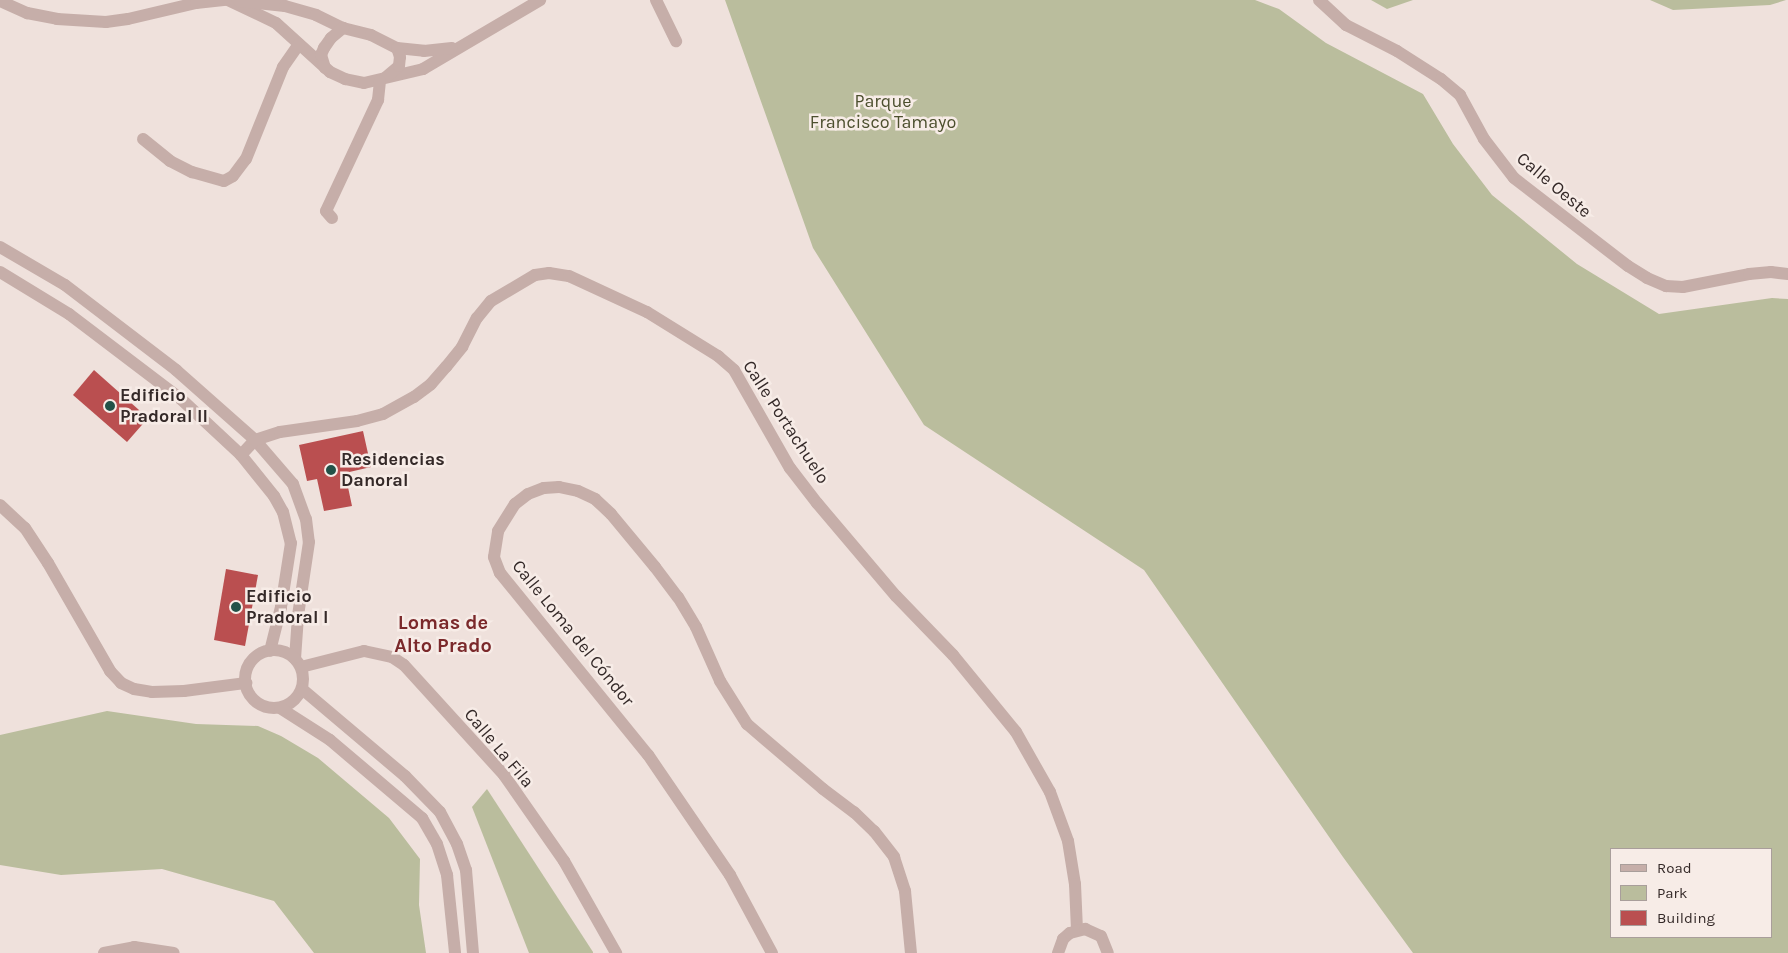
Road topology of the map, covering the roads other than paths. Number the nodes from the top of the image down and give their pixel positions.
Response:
1 (228, 0) edge
2 (540, 0) edge
3 (656, 0) edge
4 (1320, 0) edge
5 (0, 1) edge
6 (162, 6) edge
7 (343, 28) junction
8 (676, 40) dead end
9 (299, 44) junction
10 (462, 46) junction
11 (397, 48) junction
12 (325, 68) junction
13 (380, 81) junction
14 (143, 139) dead end
15 (332, 218) dead end
16 (0, 247) edge
17 (0, 272) edge
18 (1788, 274) edge
19 (255, 440) junction
20 (241, 455) junction
21 (0, 506) edge
22 (270, 651) junction
23 (298, 663) junction
24 (246, 683) junction
25 (302, 689) junction
26 (280, 708) junction
27 (1077, 930) junction
28 (104, 953) edge
29 (174, 953) edge
30 (455, 953) edge
31 (473, 953) edge
32 (616, 953) edge
33 (772, 953) edge
34 (911, 953) edge
35 (1058, 953) edge
36 (1108, 953) edge

1 - 6 street
1 - 7 street
1 - 9 street
2 - 10 street
3 - 8 street
4 - 18 street, Calle Oeste
5 - 6 street
7 - 11 street
7 - 12 street
9 - 12 street
9 - 14 street
10 - 11 street
10 - 13 street
11 - 13 street
12 - 13 street
13 - 15 street
16 - 19 street
17 - 20 street
19 - 20 street, Calle Portachuelo
19 - 23 street
19 - 27 street, Calle Portachuelo
20 - 22 street
21 - 24 street
22 - 23 street
22 - 24 street
23 - 25 street
23 - 32 street, Calle La Fila
24 - 26 street
25 - 26 street
25 - 31 street
26 - 30 street
27 - 35 street
27 - 36 street
28 - 29 street
33 - 34 street, Calle Loma del Cóndor

